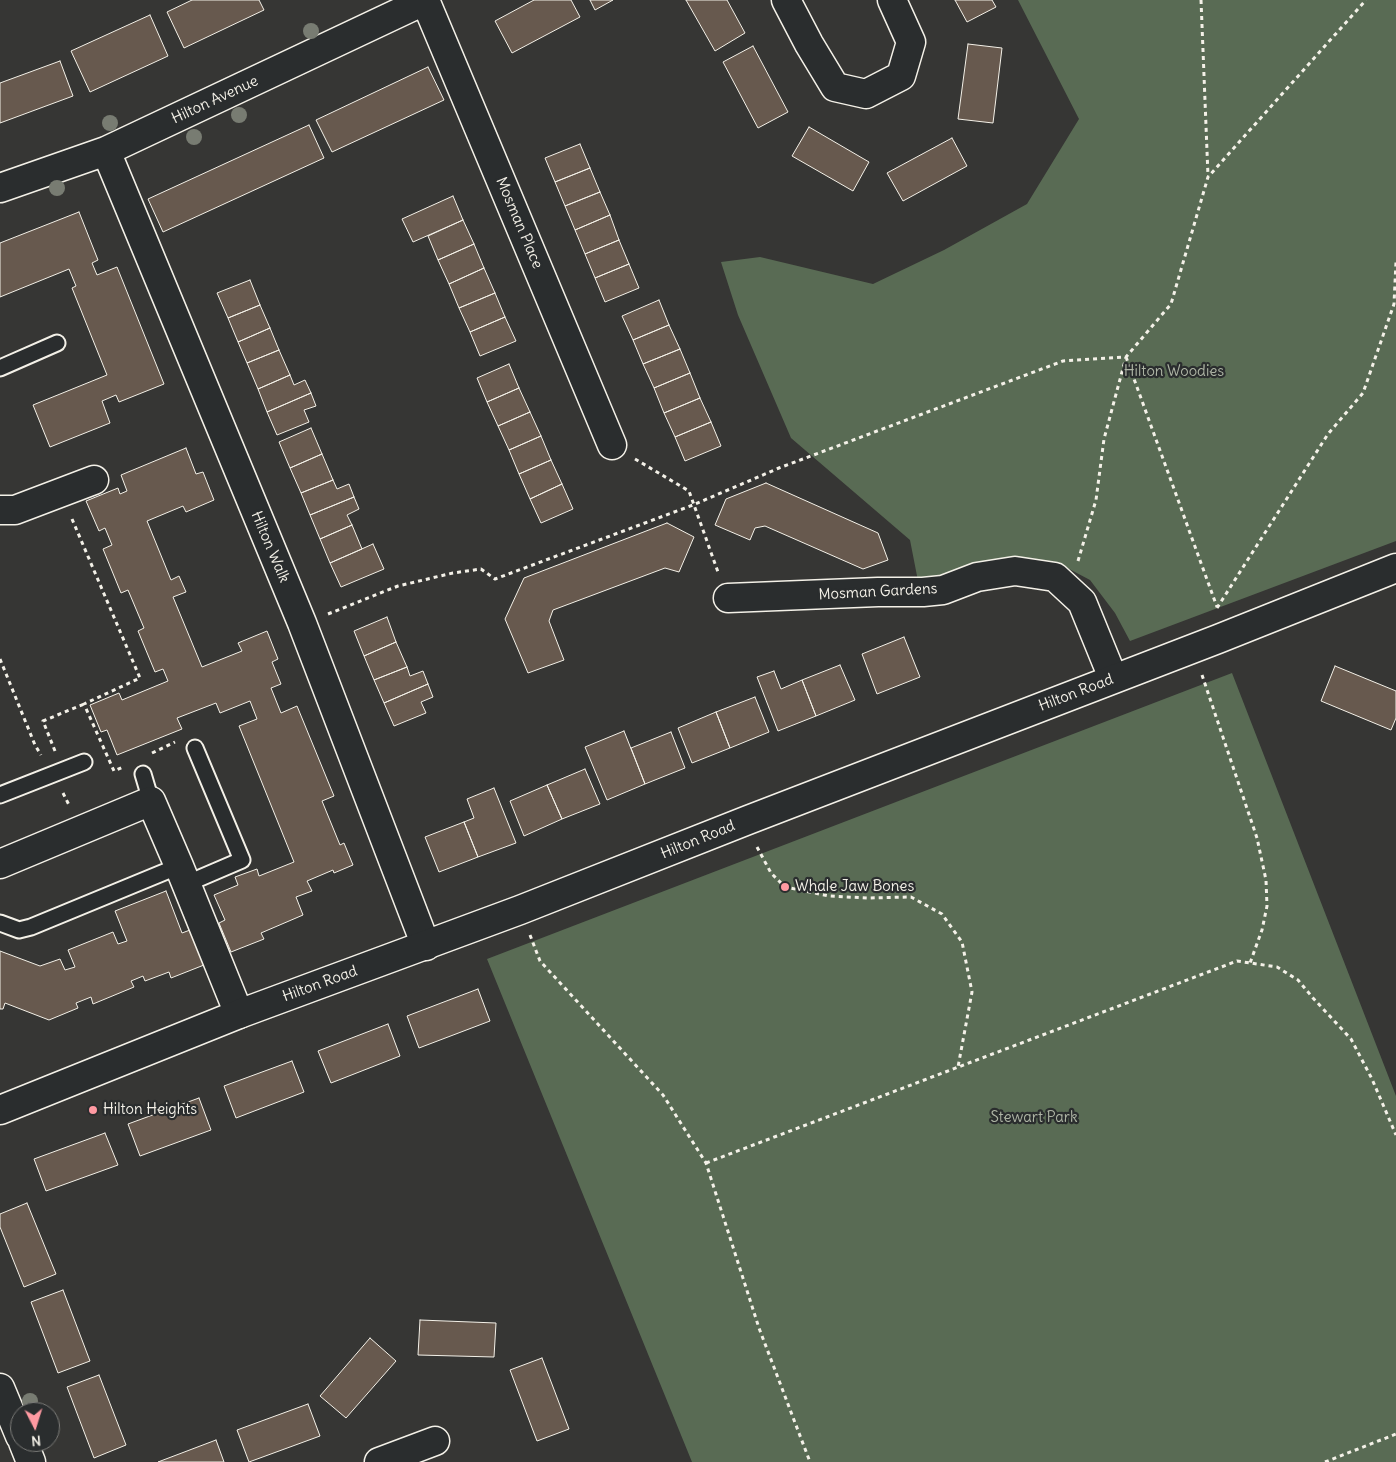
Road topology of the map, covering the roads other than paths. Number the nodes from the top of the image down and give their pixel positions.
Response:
1 (425, 0) edge
2 (786, 0) edge
3 (892, 0) edge
4 (106, 151) junction
5 (0, 188) edge
6 (57, 343) dead end
7 (0, 368) edge
8 (612, 446) road end
9 (94, 480) dead end
10 (0, 510) edge
11 (1396, 568) edge
12 (728, 598) road end
13 (1113, 678) junction
14 (195, 748) road end
15 (84, 762) dead end
16 (143, 774) dead end
17 (0, 795) edge
18 (152, 801) junction
19 (0, 864) edge
20 (183, 875) junction
21 (0, 923) edge
22 (426, 946) junction
23 (239, 1014) junction
24 (0, 1110) edge
25 (0, 1388) edge
26 (10, 1412) edge
27 (436, 1440) dead end
28 (379, 1462) edge

1 - 4 street, Hilton Avenue
1 - 8 street, Mosman Place
2 - 3 street
4 - 5 street, Hilton Avenue
4 - 22 street, Hilton Walk
6 - 7 lane
9 - 10 street
11 - 13 street, Hilton Road
12 - 13 street, Mosman Gardens
13 - 22 street, Hilton Road
14 - 20 lane
15 - 17 lane
16 - 18 lane
18 - 19 street
18 - 20 street
20 - 21 lane
20 - 23 street
22 - 23 street, Hilton Road
23 - 24 street, Hilton Road
25 - 26 street
27 - 28 street

